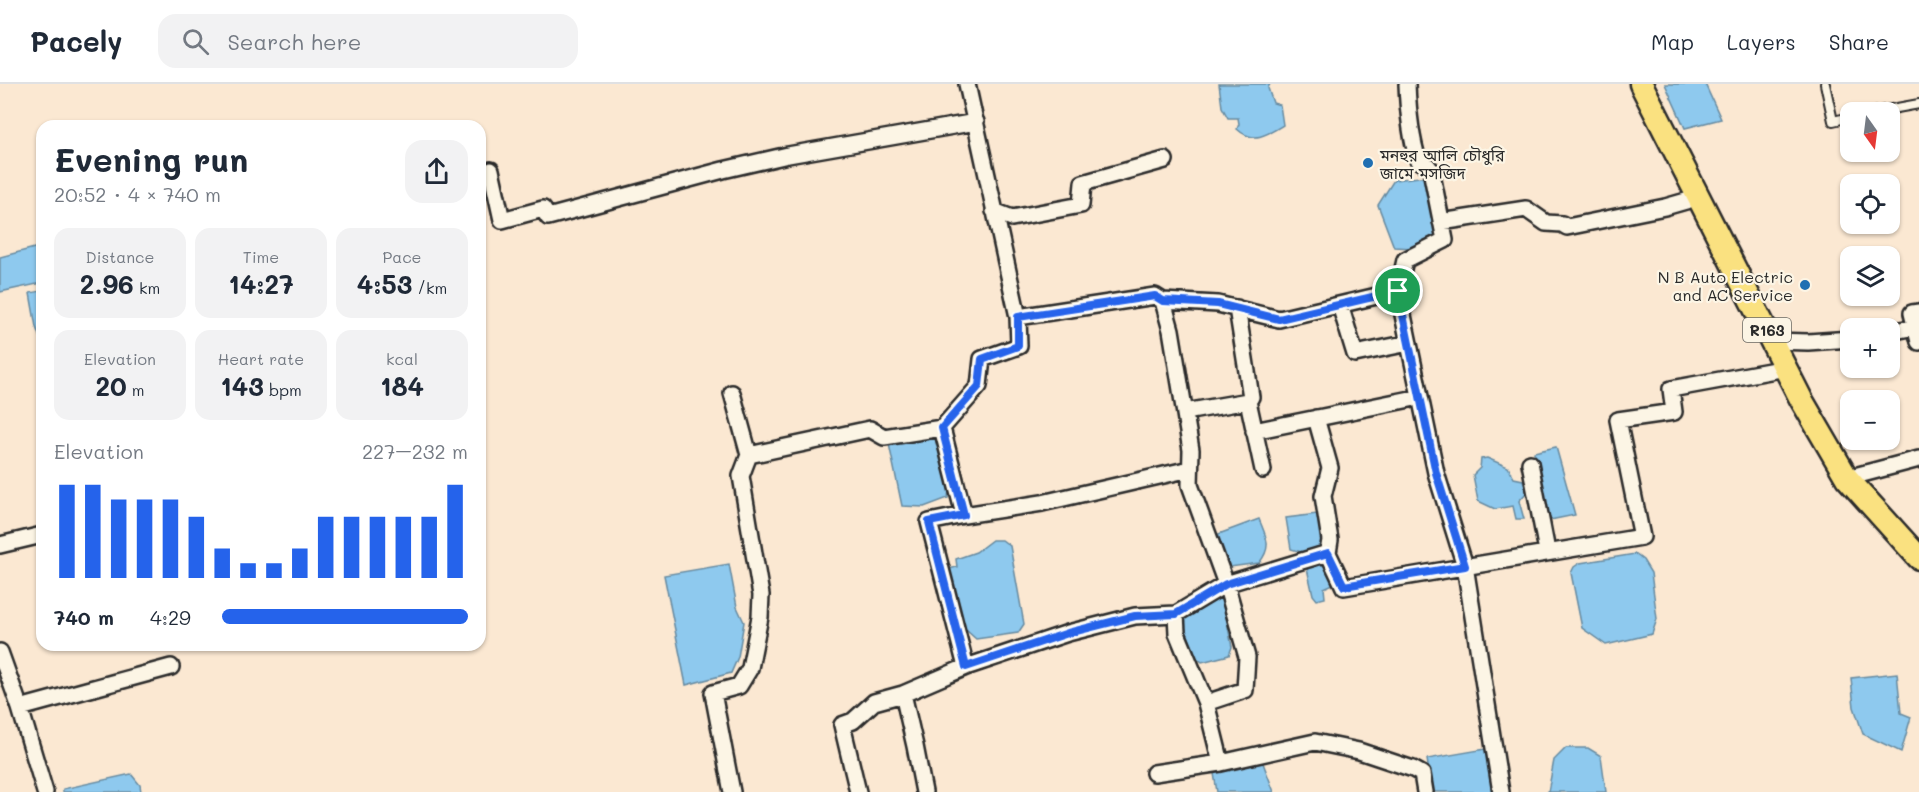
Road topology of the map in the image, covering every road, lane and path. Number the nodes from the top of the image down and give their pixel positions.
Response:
1 (967, 84) edge
2 (1407, 84) edge
3 (1641, 84) edge
4 (1825, 84) edge
5 (1919, 104) edge
6 (1900, 107) edge
7 (1840, 119) edge
8 (976, 122) junction
9 (1165, 160) dead end
10 (491, 170) dead end
11 (1700, 197) junction
12 (994, 211) junction
13 (1441, 222) junction
14 (1398, 291) junction
15 (1163, 301) junction
16 (1340, 305) junction
17 (1237, 308) junction
18 (1018, 317) junction
19 (1918, 327) edge
20 (1900, 330) edge
21 (1840, 340) edge
22 (1772, 341) junction
23 (1409, 343) junction
24 (1786, 368) junction
25 (732, 393) dead end
26 (1420, 397) junction
27 (1248, 401) junction
28 (1185, 412) junction
29 (1316, 418) junction
30 (942, 428) junction
31 (1254, 431) junction
32 (749, 455) junction
33 (1919, 459) edge
34 (1530, 463) dead end
35 (1190, 469) junction
36 (1263, 470) dead end
37 (1847, 478) junction
38 (964, 515) junction
39 (36, 536) edge
40 (0, 544) edge
41 (1547, 552) junction
42 (1328, 553) junction
43 (1919, 558) edge
44 (1465, 566) junction
45 (1226, 584) junction
46 (1176, 614) junction
47 (0, 651) edge
48 (171, 667) dead end
49 (966, 667) junction
50 (903, 694) junction
51 (1206, 704) junction
52 (20, 708) junction
53 (1221, 763) junction
54 (1154, 773) dead end
55 (45, 792) edge
56 (732, 792) edge
57 (858, 792) edge
58 (924, 792) edge
59 (1425, 792) edge
60 (1501, 792) edge

1 - 8 street
2 - 13 street
3 - 11 main road, R163
4 - 7 lane
5 - 6 lane
8 - 10 street
8 - 12 street
9 - 12 street
11 - 13 street
11 - 22 main road, R163
12 - 18 street
13 - 14 street
14 - 16 street
14 - 23 street
15 - 17 street
15 - 18 street
15 - 28 street
16 - 17 street
16 - 23 street
17 - 27 street
18 - 30 street
19 - 20 street
21 - 22 street
22 - 24 main road, R163
23 - 26 street
24 - 37 main road, R163
24 - 41 street
25 - 32 street
26 - 29 street
26 - 44 street
27 - 28 street
27 - 31 street
28 - 35 street
29 - 31 street
29 - 42 street
30 - 32 street
30 - 38 street
31 - 36 street
32 - 56 street
33 - 37 street
34 - 41 street
35 - 38 street
35 - 45 street
37 - 43 main road, R163
38 - 49 street
39 - 40 street
41 - 44 street
42 - 44 street
42 - 45 street
44 - 60 street
45 - 46 street
45 - 51 street
46 - 49 street
46 - 51 street
47 - 52 street
48 - 52 street
49 - 50 street
50 - 57 street
50 - 58 street
51 - 53 street
52 - 55 street
53 - 54 street
53 - 59 street

